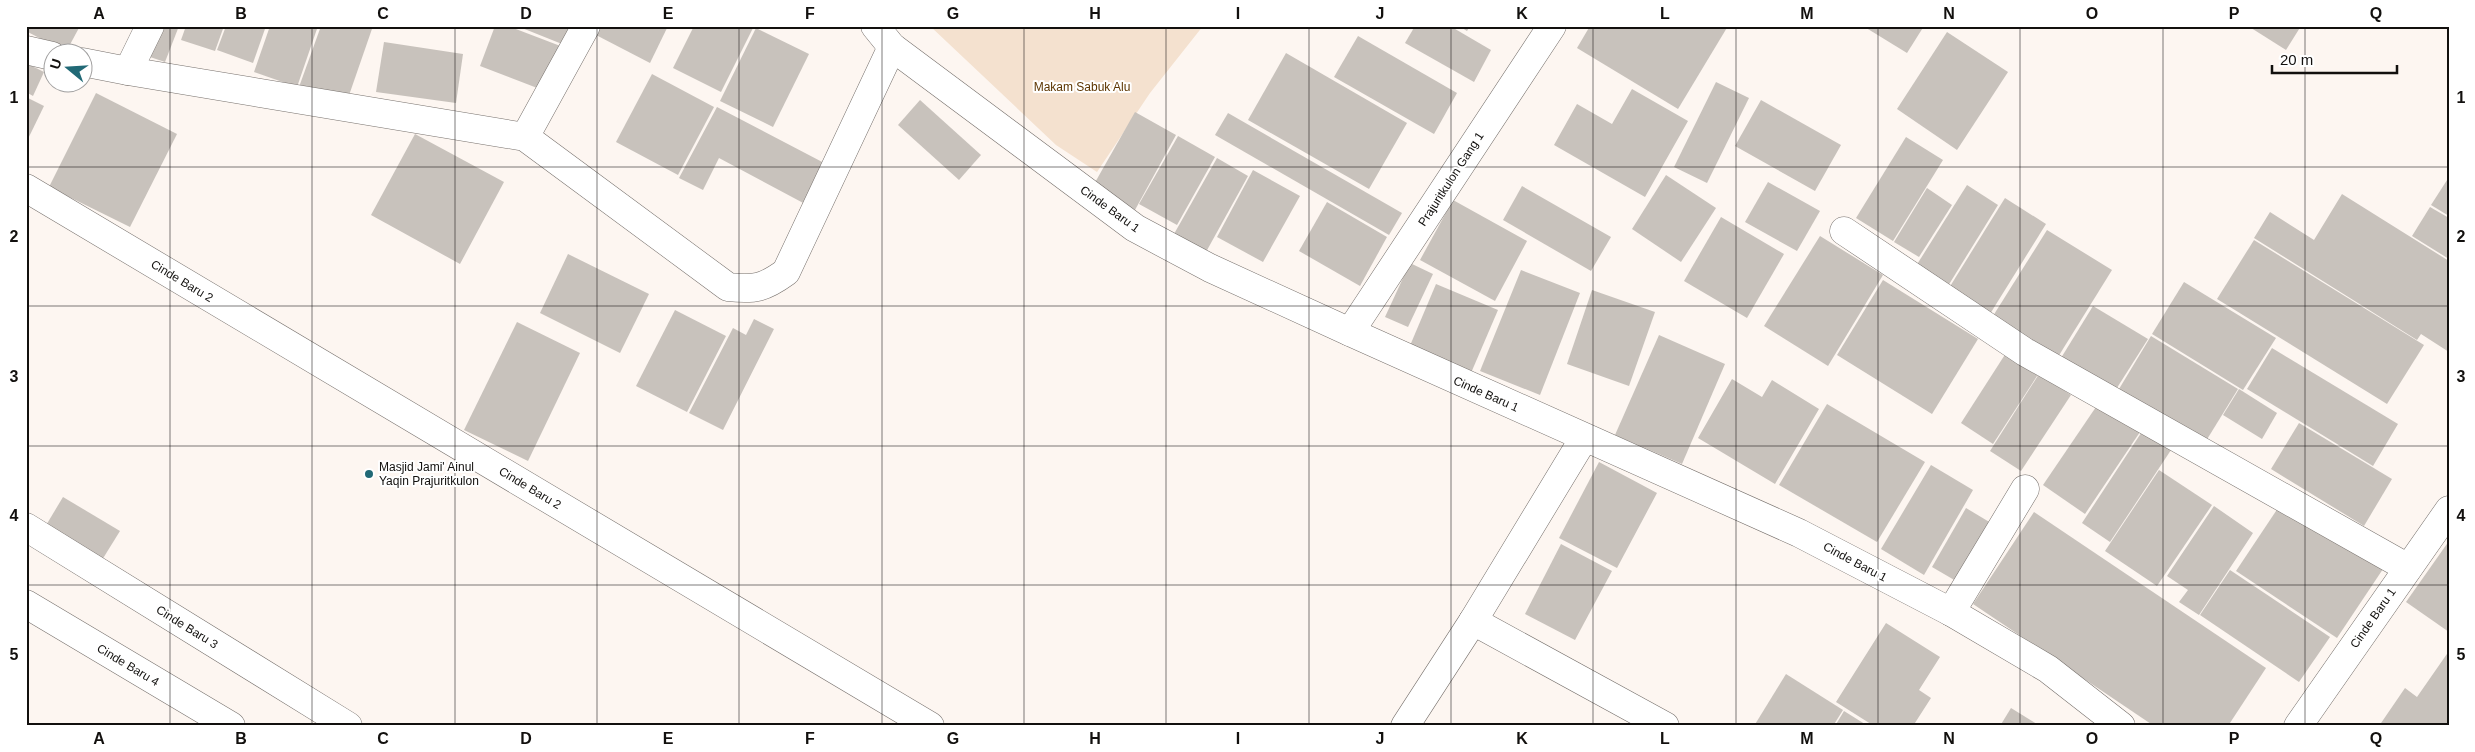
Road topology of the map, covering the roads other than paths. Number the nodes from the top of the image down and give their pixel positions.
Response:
1 (150, 26) edge
2 (586, 26) edge
3 (1552, 26) edge
4 (884, 36) edge
5 (26, 50) edge
6 (42, 54) edge
7 (92, 64) edge
8 (128, 71) junction
9 (525, 137) junction
10 (26, 188) edge
11 (1844, 231) dead end
12 (1350, 332) junction
13 (1584, 438) junction
14 (2025, 489) dead end
15 (2449, 510) edge
16 (26, 527) edge
17 (2408, 568) junction
18 (26, 604) edge
19 (1951, 612) junction
20 (1473, 621) junction
21 (231, 726) edge
22 (348, 726) edge
23 (930, 726) edge
24 (1405, 726) edge
25 (1665, 726) edge
26 (2120, 726) edge
27 (2298, 726) edge

1 - 8 street
2 - 9 street
3 - 12 street, Prajuritkulon Gang 1
4 - 9 street
4 - 12 street, Cinde Baru 1
5 - 6 street
7 - 8 street
8 - 9 street
10 - 23 street, Cinde Baru 2
11 - 17 street
12 - 13 street, Cinde Baru 1
13 - 19 street, Cinde Baru 1
13 - 20 street
14 - 19 street
15 - 17 street, Cinde Baru 1
16 - 22 street, Cinde Baru 3
17 - 27 street, Cinde Baru 1
18 - 21 street, Cinde Baru 4
19 - 26 street, Cinde Baru 1
20 - 24 street
20 - 25 street

